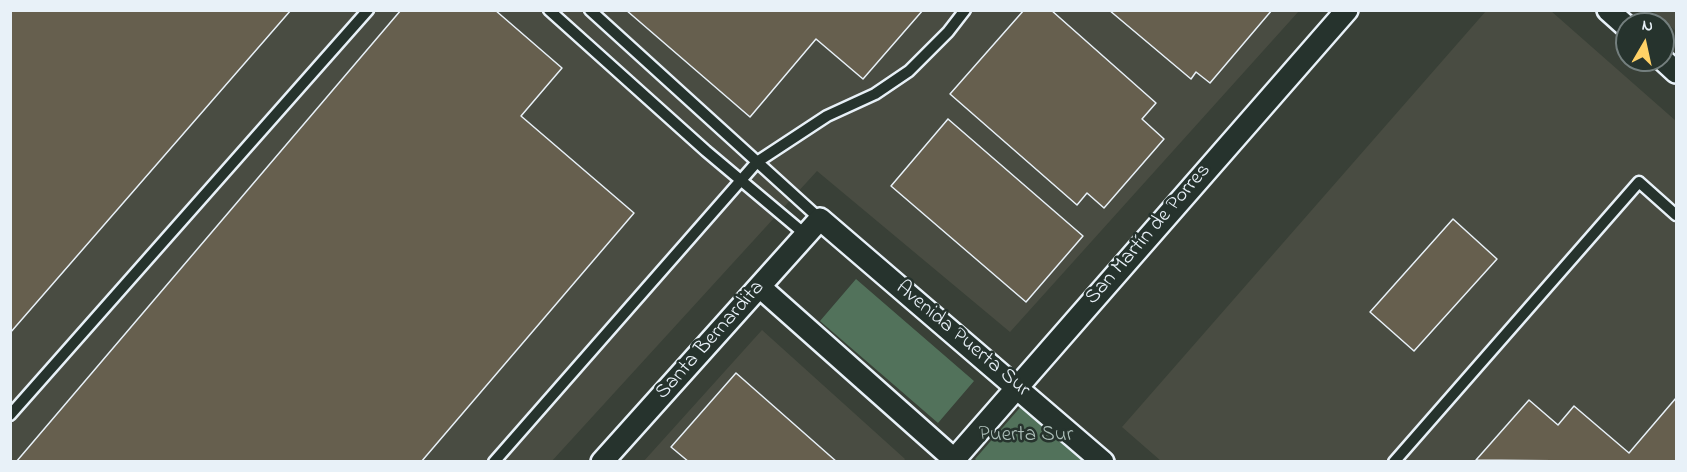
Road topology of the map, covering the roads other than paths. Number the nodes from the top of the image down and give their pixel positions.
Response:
1 (368, 10) edge
2 (549, 10) edge
3 (590, 10) edge
4 (965, 10) edge
5 (1347, 10) edge
6 (757, 162) junction
7 (740, 180) junction
8 (1677, 215) edge
9 (820, 219) junction
10 (806, 235) junction
11 (760, 287) junction
12 (1017, 386) junction
13 (10, 415) edge
14 (954, 461) edge
15 (494, 462) edge
16 (602, 462) edge
17 (1103, 462) edge
18 (1394, 462) edge

1 - 13 lane
2 - 7 lane
3 - 6 lane
4 - 6 lane
5 - 12 street, San Martín de Porres
6 - 7 lane
6 - 9 lane
7 - 10 lane
7 - 15 lane
8 - 18 lane
9 - 10 street, Santa Bernardita
9 - 12 street, Avenida Puerta Sur
10 - 11 street, Santa Bernardita
11 - 14 street
11 - 16 street, Santa Bernardita
12 - 14 street, San Martín de Porres
12 - 17 street, Avenida Puerta Sur

